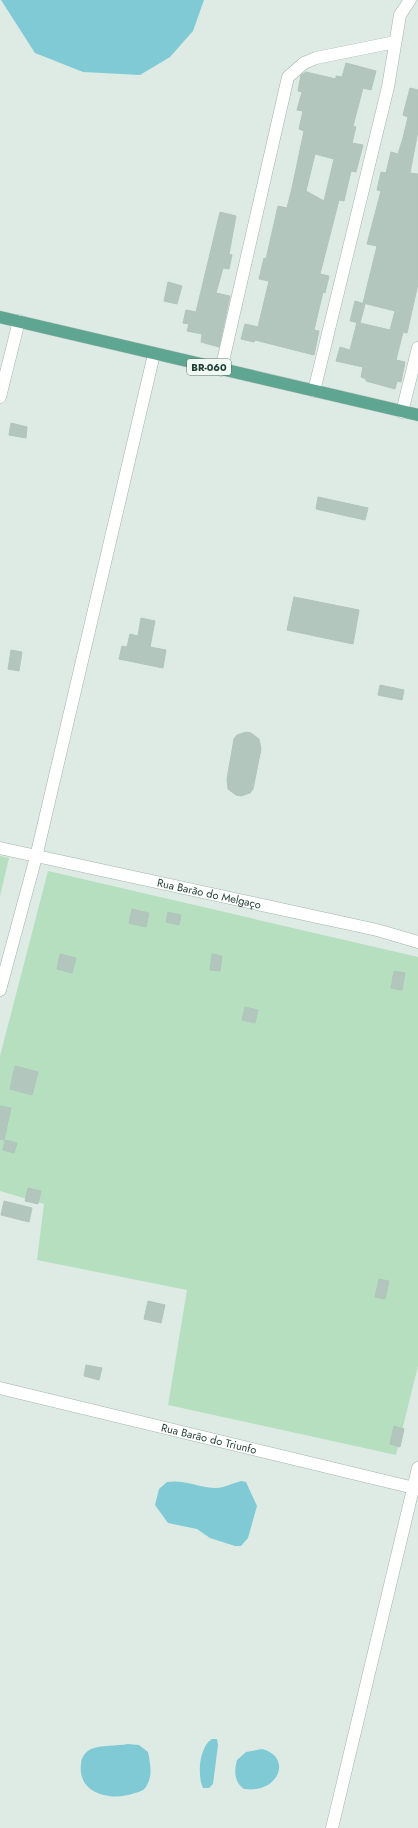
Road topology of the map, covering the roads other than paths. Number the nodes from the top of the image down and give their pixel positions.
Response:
1 (410, 0) edge
2 (395, 42) junction
3 (0, 317) edge
4 (19, 321) junction
5 (418, 348) edge
6 (154, 354) junction
7 (221, 370) junction
8 (314, 391) junction
9 (0, 397) edge
10 (402, 412) junction
11 (418, 415) edge
12 (0, 848) edge
13 (36, 857) junction
14 (418, 942) edge
15 (0, 990) edge
16 (0, 1388) edge
17 (418, 1468) edge
18 (415, 1488) edge
19 (332, 1828) edge

1 - 2 street
2 - 7 street
2 - 8 street
3 - 4 main road, BR-060
4 - 6 main road, BR-060
4 - 9 street
5 - 10 street
6 - 7 main road, BR-060
6 - 13 street
7 - 8 main road, BR-060
8 - 10 main road, BR-060
10 - 11 main road, BR-060
12 - 13 street, Rua Barão do Melgaço
13 - 14 street, Rua Barão do Melgaço
13 - 15 street
16 - 18 street, Rua Barão do Triunfo
17 - 18 street
18 - 19 street

